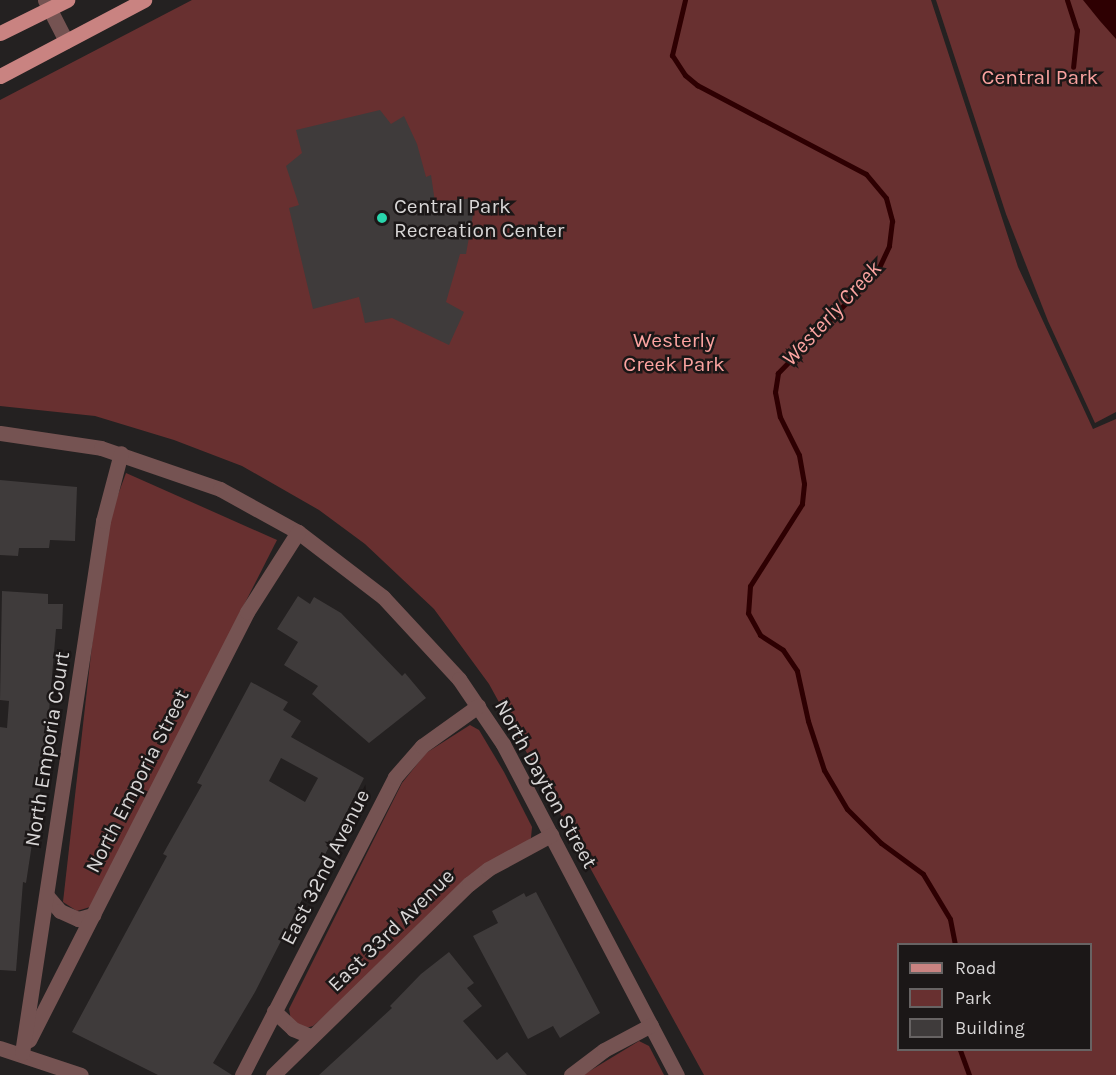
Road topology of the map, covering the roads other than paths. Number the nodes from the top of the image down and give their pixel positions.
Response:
1 (67, 0) edge
2 (144, 0) edge
3 (47, 4) edge
4 (0, 33) edge
5 (66, 40) junction
6 (0, 76) edge
7 (0, 433) edge
8 (121, 453) junction
9 (298, 532) junction
10 (478, 706) junction
11 (552, 835) junction
12 (47, 896) junction
13 (93, 915) junction
14 (56, 987) junction
15 (30, 1001) junction
16 (274, 1011) junction
17 (651, 1025) junction
18 (310, 1036) junction
19 (0, 1048) edge
20 (22, 1053) junction
21 (244, 1073) edge
22 (81, 1075) edge
23 (273, 1075) edge
24 (571, 1075) edge
25 (677, 1075) edge

1 - 3 main road
2 - 5 main road
3 - 4 main road
3 - 5 street
5 - 6 main road
7 - 8 street, North Dayton Street
8 - 9 street, North Dayton Street
8 - 12 street, North Emporia Court
9 - 10 street, North Dayton Street
9 - 13 street, North Emporia Street
10 - 11 street, North Dayton Street
10 - 16 street, East 32nd Avenue
11 - 17 street, North Dayton Street
11 - 18 street, East 33rd Avenue
12 - 13 street
12 - 15 street, North Emporia Court
13 - 14 street, North Emporia Street
14 - 15 street
14 - 20 street, North Emporia Street
15 - 20 street, North Emporia Court
16 - 18 street
16 - 21 street, East 32nd Avenue
17 - 24 street
17 - 25 street, North Dayton Street
18 - 23 street, East 33rd Avenue
19 - 20 street
20 - 22 street

